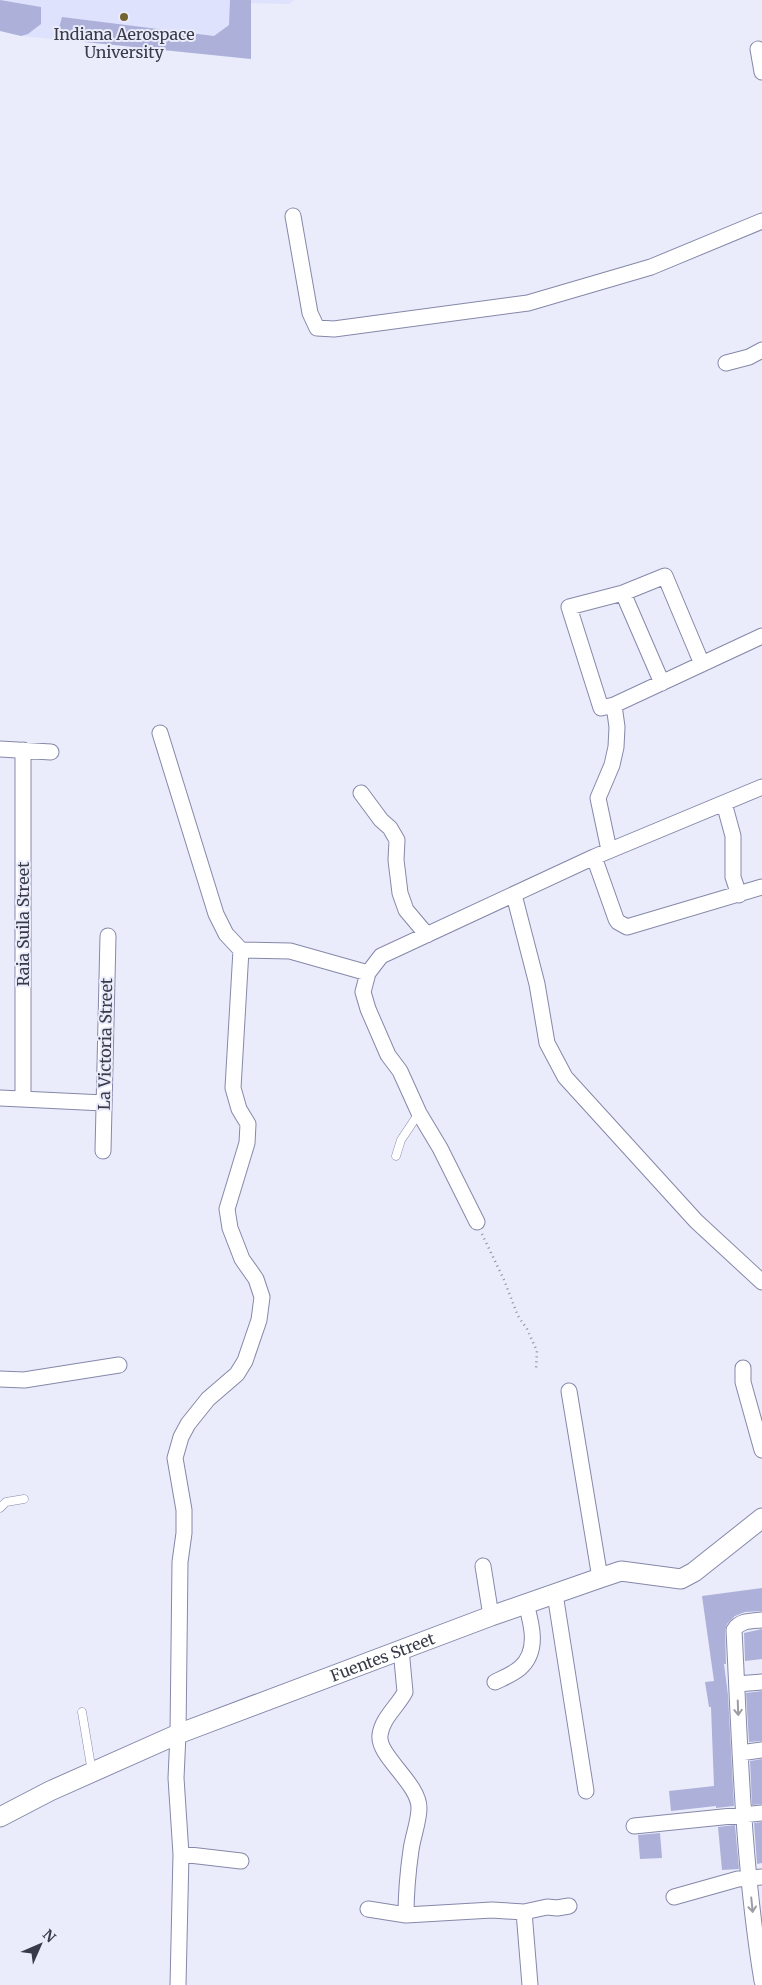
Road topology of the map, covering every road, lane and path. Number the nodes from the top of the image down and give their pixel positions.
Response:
1 (758, 49) dead end
2 (762, 72) edge
3 (293, 216) dead end
4 (762, 221) edge
5 (762, 350) edge
6 (726, 363) dead end
7 (623, 593) junction
8 (762, 636) edge
9 (702, 664) junction
10 (662, 682) junction
11 (614, 705) junction
12 (160, 733) dead end
13 (0, 749) edge
14 (23, 750) junction
15 (52, 752) dead end
16 (762, 787) edge
17 (361, 793) dead end
18 (724, 803) junction
19 (609, 850) junction
20 (594, 857) junction
21 (762, 887) edge
22 (514, 895) junction
23 (739, 895) junction
24 (427, 935) junction
25 (108, 936) dead end
26 (241, 950) junction
27 (368, 972) junction
28 (0, 1098) edge
29 (23, 1098) junction
30 (104, 1103) junction
31 (419, 1113) junction
32 (103, 1151) dead end
33 (396, 1156) dead end
34 (476, 1222) joint
35 (762, 1282) edge
36 (119, 1365) dead end
37 (743, 1368) dead end
38 (536, 1370) dead end
39 (0, 1379) edge
40 (569, 1391) dead end
41 (762, 1450) edge
42 (24, 1499) dead end
43 (0, 1508) edge
44 (762, 1518) edge
45 (483, 1566) dead end
46 (600, 1578) junction
47 (555, 1594) junction
48 (526, 1604) junction
49 (491, 1616) junction
50 (762, 1620) edge
51 (401, 1649) junction
52 (495, 1682) dead end
53 (762, 1682) edge
54 (737, 1684) junction
55 (82, 1712) dead end
56 (178, 1734) junction
57 (762, 1750) edge
58 (740, 1753) junction
59 (92, 1772) junction
60 (586, 1791) dead end
61 (762, 1812) edge
62 (744, 1814) junction
63 (0, 1817) edge
64 (634, 1826) dead end
65 (181, 1854) junction
66 (241, 1861) dead end
67 (755, 1877) edge
68 (674, 1897) dead end
69 (569, 1906) dead end
70 (368, 1909) dead end
71 (524, 1912) junction
72 (406, 1915) junction
73 (759, 1941) edge
74 (762, 1982) edge
75 (178, 1985) edge
76 (530, 1985) edge

1 - 2 street
3 - 4 street
5 - 6 street
7 - 9 street
7 - 10 street
7 - 11 street
8 - 9 street
9 - 10 street
10 - 11 street
11 - 19 street
12 - 26 street
13 - 14 street
14 - 15 street
14 - 29 street, Raia Suila Street
16 - 18 street
17 - 24 street
18 - 19 street
18 - 23 street
19 - 20 street
20 - 22 street
20 - 23 street
21 - 23 street
22 - 24 street
22 - 35 street
24 - 27 street
25 - 30 street, La Victoria Street
26 - 27 street
26 - 56 street
27 - 31 street
28 - 29 street
29 - 30 street
30 - 32 street, La Victoria Street
31 - 33 lane
31 - 34 street
34 - 38 path
36 - 39 street
37 - 41 street
40 - 46 street
42 - 43 lane
44 - 46 street, Fuentes Street
45 - 49 street
46 - 47 street, Fuentes Street
47 - 48 street, Fuentes Street
47 - 60 street
48 - 49 street, Fuentes Street
48 - 52 street
49 - 51 street, Fuentes Street
50 - 54 street
51 - 56 street, Fuentes Street
51 - 72 street
53 - 54 street
54 -> 58 street
55 - 59 lane
56 - 59 street, Fuentes Street
56 - 65 street
57 - 58 street
58 - 62 street
59 - 63 street, Fuentes Street
61 - 62 street
62 - 64 street
62 - 67 street
65 - 66 street
65 - 75 street
67 - 68 street
67 -> 73 street
69 - 71 street
70 - 72 street
71 - 72 street
71 - 76 street
73 - 74 street

